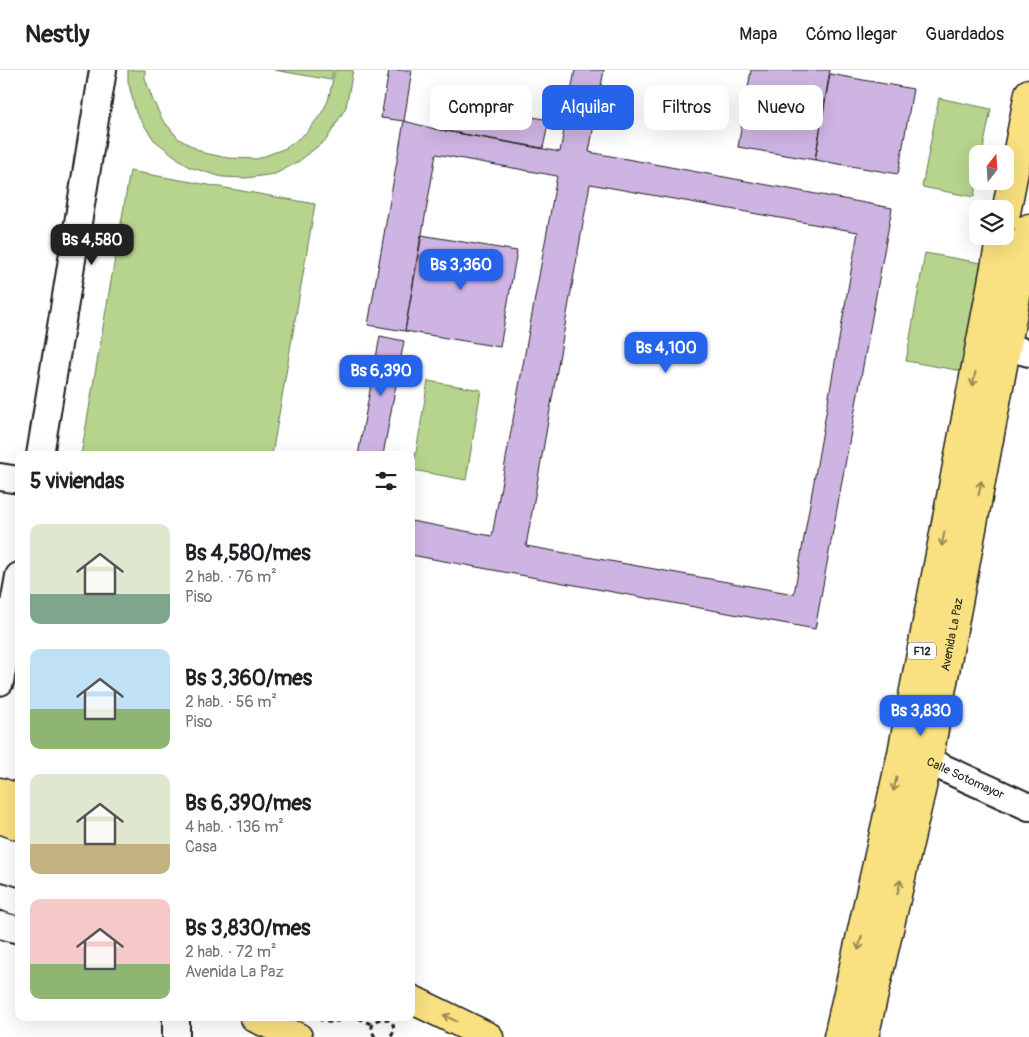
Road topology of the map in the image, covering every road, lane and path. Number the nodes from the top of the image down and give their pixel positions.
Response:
1 (103, 70) edge
2 (1029, 93) edge
3 (1008, 200) edge
4 (1029, 228) edge
5 (999, 245) edge
6 (1026, 257) edge
7 (996, 263) junction
8 (1007, 335) edge
9 (41, 451) edge
10 (0, 477) edge
11 (15, 479) edge
12 (15, 598) edge
13 (0, 682) edge
14 (902, 753) junction
15 (928, 761) junction
16 (0, 792) edge
17 (15, 798) edge
18 (1029, 807) edge
19 (0, 819) edge
20 (15, 825) edge
21 (0, 896) edge
22 (15, 901) edge
23 (0, 925) edge
24 (15, 929) edge
25 (415, 1002) edge
26 (176, 1021) edge
27 (262, 1021) edge
28 (324, 1021) edge
29 (338, 1021) edge
30 (364, 1021) edge
31 (377, 1021) edge
32 (390, 1021) edge
33 (372, 1025) junction
34 (176, 1037) edge
35 (298, 1037) edge
36 (375, 1037) edge
37 (393, 1037) edge
38 (489, 1037) edge
39 (838, 1037) edge
40 (864, 1037) edge

1 - 9 street
2 - 3 main road
4 - 6 main road, Avenida La Paz / F12
5 - 7 main road, Avenida La Paz / F12
6 - 7 street
6 - 8 main road, Avenida La Paz / F12
7 - 8 main road, Avenida La Paz / F12
8 -> 14 main road, Avenida La Paz / F12
15 -> 8 main road, Avenida La Paz / F12
10 - 11 street
12 - 13 street
14 - 15 street, Calle Sotomayor
14 -> 39 main road, Avenida La Paz / F12
15 - 18 street, Calle Sotomayor
40 -> 15 main road, Avenida La Paz / F12
16 - 17 main road
19 - 20 main road
21 - 22 street
23 - 24 street
38 -> 25 main road
26 - 34 street
27 - 35 main road
28 - 29 path
30 - 33 path
31 - 33 path
32 - 37 path
33 - 36 path

